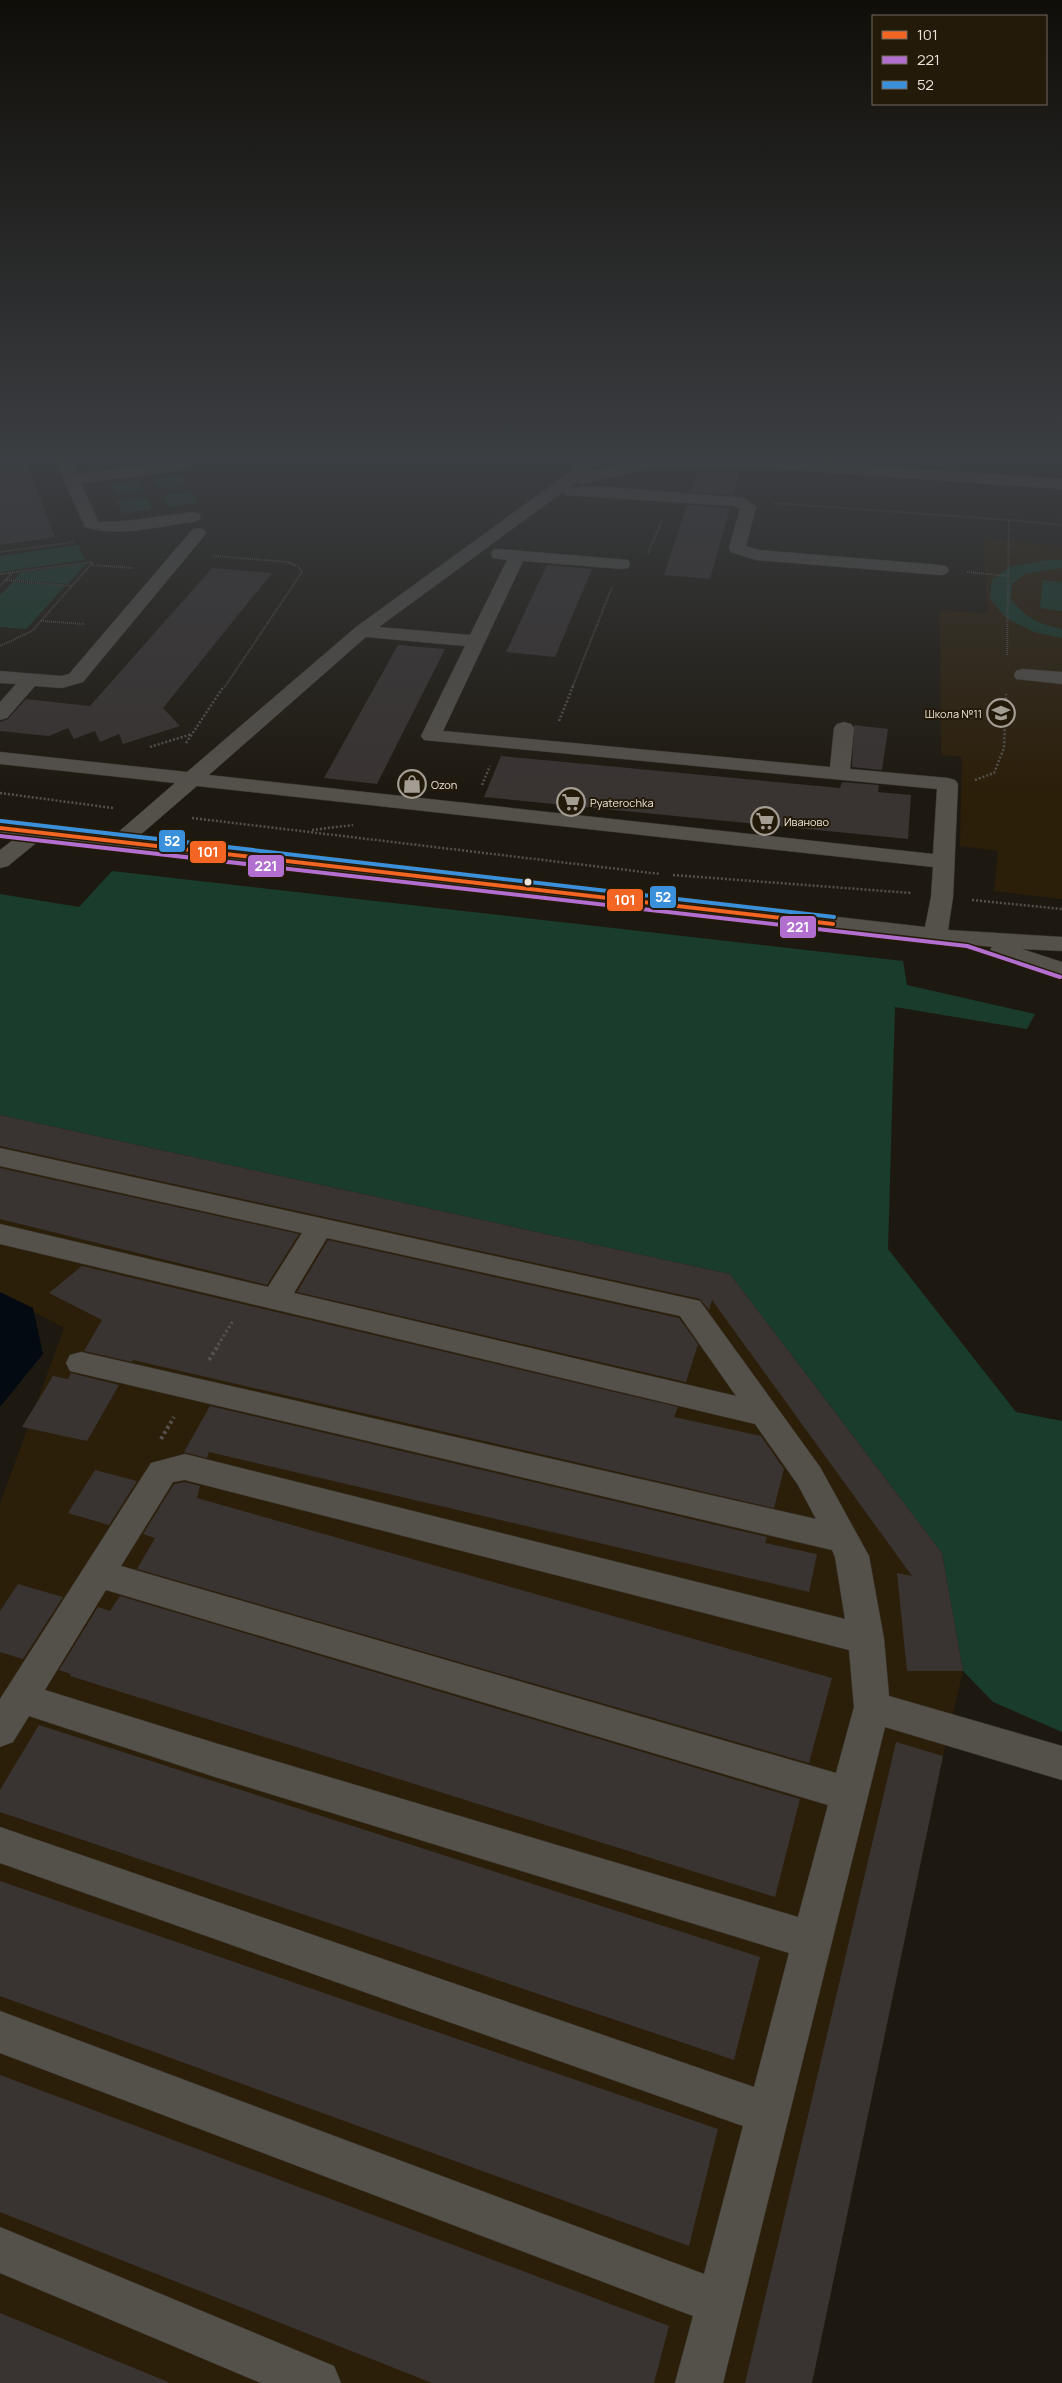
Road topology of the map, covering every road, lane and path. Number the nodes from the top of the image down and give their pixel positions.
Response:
1 (59, 566) edge
2 (90, 566) edge
3 (106, 566) edge
4 (171, 566) edge
5 (298, 566) edge
6 (451, 566) edge
7 (512, 566) edge
8 (621, 566) edge
9 (893, 566) edge
10 (1009, 566) edge
11 (940, 570) joint
12 (167, 571) junction
13 (13, 572) junction
14 (0, 574) edge
15 (1009, 576) junction
16 (5, 580) junction
17 (0, 586) edge
18 (72, 586) junction
19 (41, 621) junction
20 (120, 626) junction
21 (362, 631) junction
22 (476, 641) junction
23 (0, 646) edge
24 (1007, 664) dead end
25 (1022, 675) dead end
26 (0, 677) edge
27 (1062, 678) edge
28 (30, 680) junction
29 (1006, 693) dead end
30 (0, 714) edge
31 (844, 728) dead end
32 (549, 747) junction
33 (0, 758) edge
34 (839, 774) junction
35 (165, 775) junction
36 (195, 778) junction
37 (948, 784) junction
38 (0, 793) edge
39 (152, 813) junction
40 (0, 828) edge
41 (37, 832) junction
42 (120, 842) junction
43 (0, 861) edge
44 (944, 862) junction
45 (942, 897) junction
46 (1062, 909) edge
47 (935, 935) junction
48 (969, 939) junction
49 (1062, 944) edge
50 (1062, 970) edge
51 (0, 1157) edge
52 (320, 1227) junction
53 (0, 1234) edge
54 (276, 1299) junction
55 (80, 1362) dead end
56 (766, 1415) junction
57 (844, 1539) junction
58 (99, 1574) junction
59 (866, 1639) junction
60 (21, 1698) junction
61 (872, 1707) junction
62 (0, 1731) edge
63 (1062, 1763) edge
64 (849, 1794) junction
65 (0, 1845) edge
66 (812, 1941) junction
67 (0, 2032) edge
68 (767, 2114) junction
69 (0, 2250) edge
70 (719, 2303) junction
71 (317, 2383) edge
72 (699, 2383) edge

1 - 13 path
2 - 18 path
3 - 12 path
4 - 12 street
5 - 35 path
6 - 21 street
7 - 22 street
8 - 32 path
9 - 11 street
10 - 15 path
11 - 15 path
12 - 20 street
13 - 14 path
13 - 16 path
15 - 24 path
16 - 17 path
16 - 18 path
18 - 19 path
19 - 20 path
19 - 23 path
20 - 28 street
21 - 22 street
21 - 36 street
22 - 32 street
25 - 27 street
26 - 28 street
28 - 30 street
29 - 37 path
31 - 34 street
32 - 34 street
33 - 35 street
34 - 37 street
35 - 36 street
36 - 39 street
36 - 44 street
37 - 44 street
38 - 39 path
39 - 42 street
39 - 45 path
40 - 41 street
41 - 42 street
41 - 43 street
42 - 47 street
44 - 45 street
45 - 46 path
45 - 47 street
47 - 48 street
48 - 49 street
48 - 50 street
51 - 52 street
52 - 54 street
52 - 56 street
53 - 54 street
54 - 56 street
55 - 57 street
56 - 57 street
57 - 59 street
58 - 59 street
58 - 60 street
58 - 64 street
59 - 61 street
60 - 62 street
60 - 66 street
61 - 63 street
61 - 64 street
64 - 66 street
65 - 68 street
66 - 68 street
67 - 70 street
68 - 70 street
69 - 71 street
70 - 72 street

